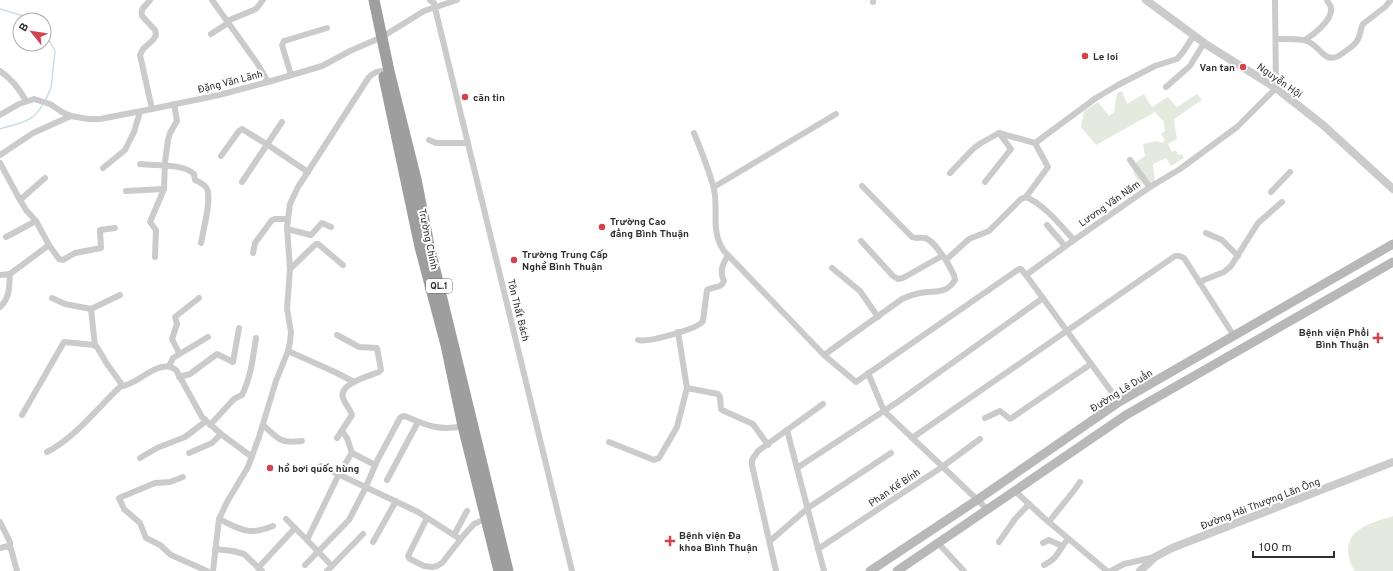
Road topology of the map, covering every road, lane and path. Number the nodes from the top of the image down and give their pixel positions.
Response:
1 (150, 0) edge
2 (212, 0) edge
3 (263, 0) edge
4 (367, 0) edge
5 (374, 0) edge
6 (430, 0) edge
7 (456, 0) edge
8 (1146, 0) edge
9 (1275, 0) edge
10 (1327, 0) edge
11 (1390, 0) edge
12 (435, 8) junction
13 (228, 22) junction
14 (327, 28) dead end
15 (211, 34) dead end
16 (1194, 35) junction
17 (379, 38) junction
18 (1276, 39) junction
19 (1305, 40) junction
20 (1204, 43) junction
21 (0, 71) edge
22 (386, 71) junction
23 (291, 75) junction
24 (268, 82) junction
25 (1166, 87) dead end
26 (1276, 88) junction
27 (26, 101) junction
28 (174, 104) junction
29 (152, 109) junction
30 (140, 112) junction
31 (836, 114) dead end
32 (0, 115) edge
33 (71, 116) junction
34 (282, 122) dead end
35 (694, 133) dead end
36 (999, 133) junction
37 (429, 140) dead end
38 (468, 143) junction
39 (1035, 143) junction
40 (268, 145) junction
41 (0, 155) edge
42 (221, 156) dead end
43 (1130, 160) dead end
44 (0, 163) edge
45 (140, 164) dead end
46 (164, 166) junction
47 (104, 168) dead end
48 (308, 172) junction
49 (1290, 172) dead end
50 (950, 173) dead end
51 (45, 178) dead end
52 (242, 182) dead end
53 (985, 182) dead end
54 (862, 186) dead end
55 (714, 187) junction
56 (1150, 187) junction
57 (164, 189) junction
58 (1393, 189) edge
59 (126, 191) dead end
60 (1271, 192) dead end
61 (1026, 197) junction
62 (20, 200) junction
63 (1282, 202) dead end
64 (288, 219) junction
65 (36, 221) junction
66 (1047, 225) dead end
67 (331, 227) dead end
68 (114, 228) dead end
69 (287, 229) junction
70 (1206, 233) dead end
71 (311, 235) junction
72 (6, 237) dead end
73 (1074, 240) junction
74 (861, 241) dead end
75 (201, 243) dead end
76 (316, 244) junction
77 (1393, 244) edge
78 (49, 245) junction
79 (1065, 246) junction
80 (253, 253) dead end
81 (728, 255) junction
82 (1238, 256) junction
83 (155, 257) dead end
84 (944, 258) junction
85 (1393, 262) edge
86 (343, 265) dead end
87 (832, 268) dead end
88 (290, 269) junction
89 (10, 274) junction
90 (0, 275) edge
91 (1026, 275) junction
92 (1199, 282) junction
93 (120, 295) dead end
94 (52, 298) dead end
95 (199, 298) dead end
96 (1043, 298) junction
97 (0, 307) edge
98 (1282, 308) junction
99 (91, 309) junction
100 (878, 317) junction
101 (1290, 322) junction
102 (239, 328) dead end
103 (1067, 331) junction
104 (678, 332) junction
105 (337, 334) dead end
106 (1234, 336) junction
107 (208, 337) dead end
108 (256, 338) dead end
109 (638, 340) dead end
110 (95, 346) junction
111 (288, 351) junction
112 (179, 353) junction
113 (824, 355) junction
114 (1091, 364) junction
115 (169, 366) junction
116 (868, 373) junction
117 (179, 376) junction
118 (354, 382) junction
119 (122, 385) junction
120 (688, 388) junction
121 (1119, 402) junction
122 (824, 404) dead end
123 (884, 411) junction
124 (22, 415) dead end
125 (1126, 416) junction
126 (985, 418) dead end
127 (418, 422) junction
128 (208, 423) junction
129 (263, 425) junction
130 (463, 426) junction
131 (787, 430) junction
132 (342, 431) junction
133 (221, 434) junction
134 (337, 438) dead end
135 (912, 438) junction
136 (980, 439) dead end
137 (302, 441) dead end
138 (609, 442) dead end
139 (768, 445) junction
140 (47, 452) dead end
141 (189, 453) dead end
142 (892, 453) dead end
143 (352, 454) junction
144 (252, 457) junction
145 (140, 458) dead end
146 (1393, 462) edge
147 (375, 465) junction
148 (321, 466) dead end
149 (942, 467) junction
150 (797, 468) junction
151 (339, 474) junction
152 (183, 477) dead end
153 (387, 480) dead end
154 (1080, 482) dead end
155 (366, 487) junction
156 (1015, 490) junction
157 (977, 500) junction
158 (396, 501) junction
159 (1029, 504) junction
160 (808, 508) junction
161 (987, 509) junction
162 (467, 511) dead end
163 (286, 518) dead end
164 (427, 518) junction
165 (487, 518) junction
166 (219, 519) junction
167 (0, 522) edge
168 (1049, 522) junction
169 (273, 526) dead end
170 (295, 528) junction
171 (363, 534) dead end
172 (454, 535) junction
173 (1068, 539) junction
174 (307, 540) junction
175 (460, 540) junction
176 (770, 541) junction
177 (373, 542) dead end
178 (999, 542) dead end
179 (938, 543) junction
180 (1043, 543) dead end
181 (1062, 546) junction
182 (0, 548) edge
183 (10, 548) junction
184 (215, 549) junction
185 (818, 549) junction
186 (318, 552) junction
187 (1155, 557) junction
188 (305, 565) dead end
189 (1044, 565) dead end
190 (332, 566) junction
191 (260, 569) edge
192 (17, 571) edge
193 (208, 571) edge
194 (213, 571) edge
195 (327, 571) edge
196 (499, 571) edge
197 (508, 571) edge
198 (572, 571) edge
199 (776, 571) edge
200 (824, 571) edge
201 (870, 571) edge
202 (897, 571) edge
203 (964, 571) edge
204 (1107, 571) edge
205 (1111, 571) edge
206 (1140, 571) edge

1 - 29 street
2 - 13 street
3 - 13 street
4 - 17 highway, Trường Chinh / QL.1
5 - 17 highway, Trường Chinh / QL.1
6 - 12 street, Tôn Thất Bách
7 - 12 street, Đặng Văn Lãnh
8 - 16 street, Nguyễn Hội
9 - 18 street
10 - 19 street
11 - 19 street
12 - 17 street, Đặng Văn Lãnh
12 - 38 street, Tôn Thất Bách
13 - 15 street
13 - 24 street
14 - 23 street
16 - 20 street, Nguyễn Hội
16 - 39 street
17 - 22 highway, Trường Chinh / QL.1
17 - 23 street, Đặng Văn Lãnh
18 - 19 street
18 - 26 street
20 - 25 street
20 - 26 street, Nguyễn Hội
21 - 27 street
22 - 48 street
22 - 130 highway, Trường Chinh / QL.1
22 - 197 highway, Trường Chinh / QL.1
23 - 24 street, Đặng Văn Lãnh
24 - 28 street, Đặng Văn Lãnh
26 - 56 street, Lương Văn Năm
26 - 58 street, Nguyễn Hội
27 - 32 street
27 - 33 street, Đặng Văn Lãnh
28 - 29 street, Đặng Văn Lãnh
28 - 46 street
29 - 30 street, Đặng Văn Lãnh
30 - 33 street, Đặng Văn Lãnh
30 - 47 street
31 - 55 street
33 - 41 street
34 - 40 street
35 - 55 street
36 - 39 street
36 - 50 street
36 - 53 street
37 - 38 street
38 - 198 street, Tôn Thất Bách
39 - 61 street
40 - 42 street
40 - 48 street
40 - 52 street
43 - 56 street
44 - 62 street
45 - 46 street
46 - 57 street
46 - 75 street
48 - 64 street
49 - 60 street
51 - 62 street
54 - 84 street
55 - 81 street
56 - 73 street, Lương Văn Năm
57 - 59 street
57 - 83 street
61 - 73 street, Lương Văn Năm
61 - 84 street
62 - 65 street
63 - 82 street
64 - 69 street
64 - 80 street
65 - 72 street
65 - 78 street
66 - 79 street
67 - 71 street
68 - 78 street
69 - 71 street
69 - 88 street
70 - 82 street
71 - 76 street
73 - 79 street
74 - 84 street
76 - 86 street
76 - 88 street
77 - 98 main road, Đường Lê Duẩn
78 - 89 street
79 - 91 street
81 - 104 street
81 - 113 street
82 - 92 street
84 - 100 street
85 - 101 main road
87 - 100 street
88 - 111 street
89 - 90 street
89 - 97 street
91 - 96 street
91 - 116 street
92 - 103 street
92 - 106 street
93 - 99 street
94 - 99 street
95 - 112 street
96 - 103 street
96 - 123 street
98 - 101 main road
98 - 106 main road, Đường Lê Duẩn
99 - 110 street
100 - 113 street
101 - 125 main road
102 - 117 street
103 - 114 street
103 - 135 street
104 - 109 street
104 - 120 street
105 - 118 street
106 - 121 main road, Đường Lê Duẩn
107 - 112 street
108 - 128 street
110 - 119 street
110 - 124 street
111 - 118 street
111 - 129 street
112 - 115 street
113 - 116 street
114 - 121 street
114 - 126 street
115 - 117 street
115 - 119 street
116 - 123 street
117 - 128 street
118 - 132 street
119 - 140 street
120 - 138 street
120 - 139 street
121 - 125 main road
121 - 157 main road, Đường Lê Duẩn
122 - 131 street
123 - 135 street
123 - 150 street
125 - 156 main road
127 - 130 street
127 - 147 street
127 - 153 street
128 - 133 street
128 - 145 street
129 - 137 street
129 - 144 street
130 - 165 highway, Trường Chinh / QL.1
131 - 139 street
131 - 150 street
132 - 134 street
132 - 143 street
133 - 141 street
133 - 144 street
135 - 149 street
136 - 149 street, Phan Kế Bính
139 - 176 street
142 - 160 street
143 - 147 street
143 - 151 street
144 - 166 street
146 - 187 street, Đường Hải Thượng Lãn Ông
147 - 155 street
148 - 151 street
149 - 157 street
149 - 185 street, Phan Kế Bính
150 - 160 street
151 - 155 street
151 - 174 street
152 - 193 street
154 - 168 street
155 - 158 street
155 - 186 street
156 - 159 street
156 - 161 main road
157 - 161 street
157 - 201 main road, Đường Lê Duẩn
158 - 164 street
158 - 177 street
159 - 168 street
159 - 178 street
160 - 176 street
160 - 185 street
161 - 179 main road
162 - 172 street
163 - 170 street
164 - 172 street
164 - 175 street
165 - 175 street
165 - 196 highway, Trường Chinh / QL.1
166 - 169 street
166 - 184 street
167 - 183 street
168 - 173 street
170 - 174 street
170 - 191 street
171 - 190 street
172 - 175 street
173 - 181 street
173 - 204 street
174 - 186 street
176 - 199 street
179 - 202 main road
179 - 203 street
180 - 181 street
181 - 189 street
182 - 183 street
183 - 192 street
184 - 191 street
184 - 194 street
185 - 200 street
186 - 188 street
186 - 190 street
187 - 205 street
187 - 206 street, Đường Hải Thượng Lãn Ông
190 - 195 street

